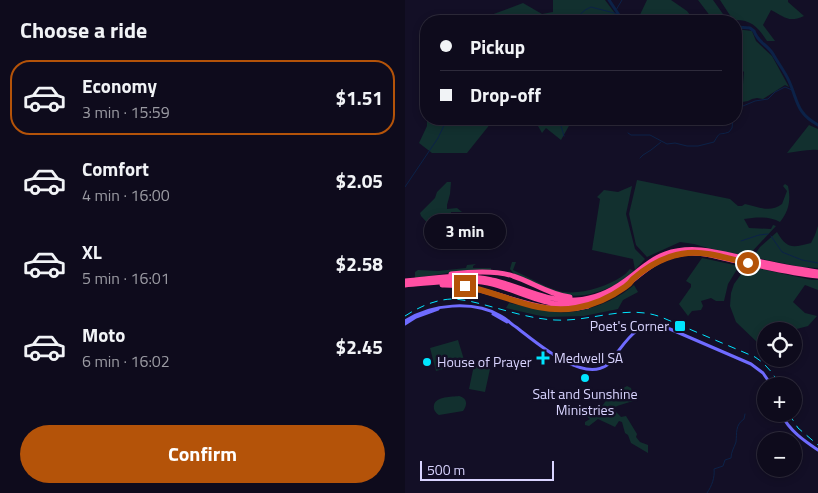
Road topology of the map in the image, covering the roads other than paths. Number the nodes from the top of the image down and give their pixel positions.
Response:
1 (818, 272) edge
2 (498, 273) junction
3 (515, 276) junction
4 (818, 276) edge
5 (423, 279) junction
6 (633, 279) junction
7 (405, 281) edge
8 (405, 286) edge
9 (612, 289) junction
10 (495, 294) junction
11 (514, 300) junction
12 (405, 322) edge
13 (767, 377) edge
14 (786, 422) edge
15 (818, 450) edge

1 - 9 highway
2 - 3 highway
2 - 3 highway
2 - 5 highway
3 - 9 highway
4 - 6 highway
5 - 7 highway
5 - 9 highway
6 - 8 highway
6 - 11 highway
8 - 10 highway
10 - 11 highway
10 - 11 highway
12 - 13 main road
14 - 15 main road

